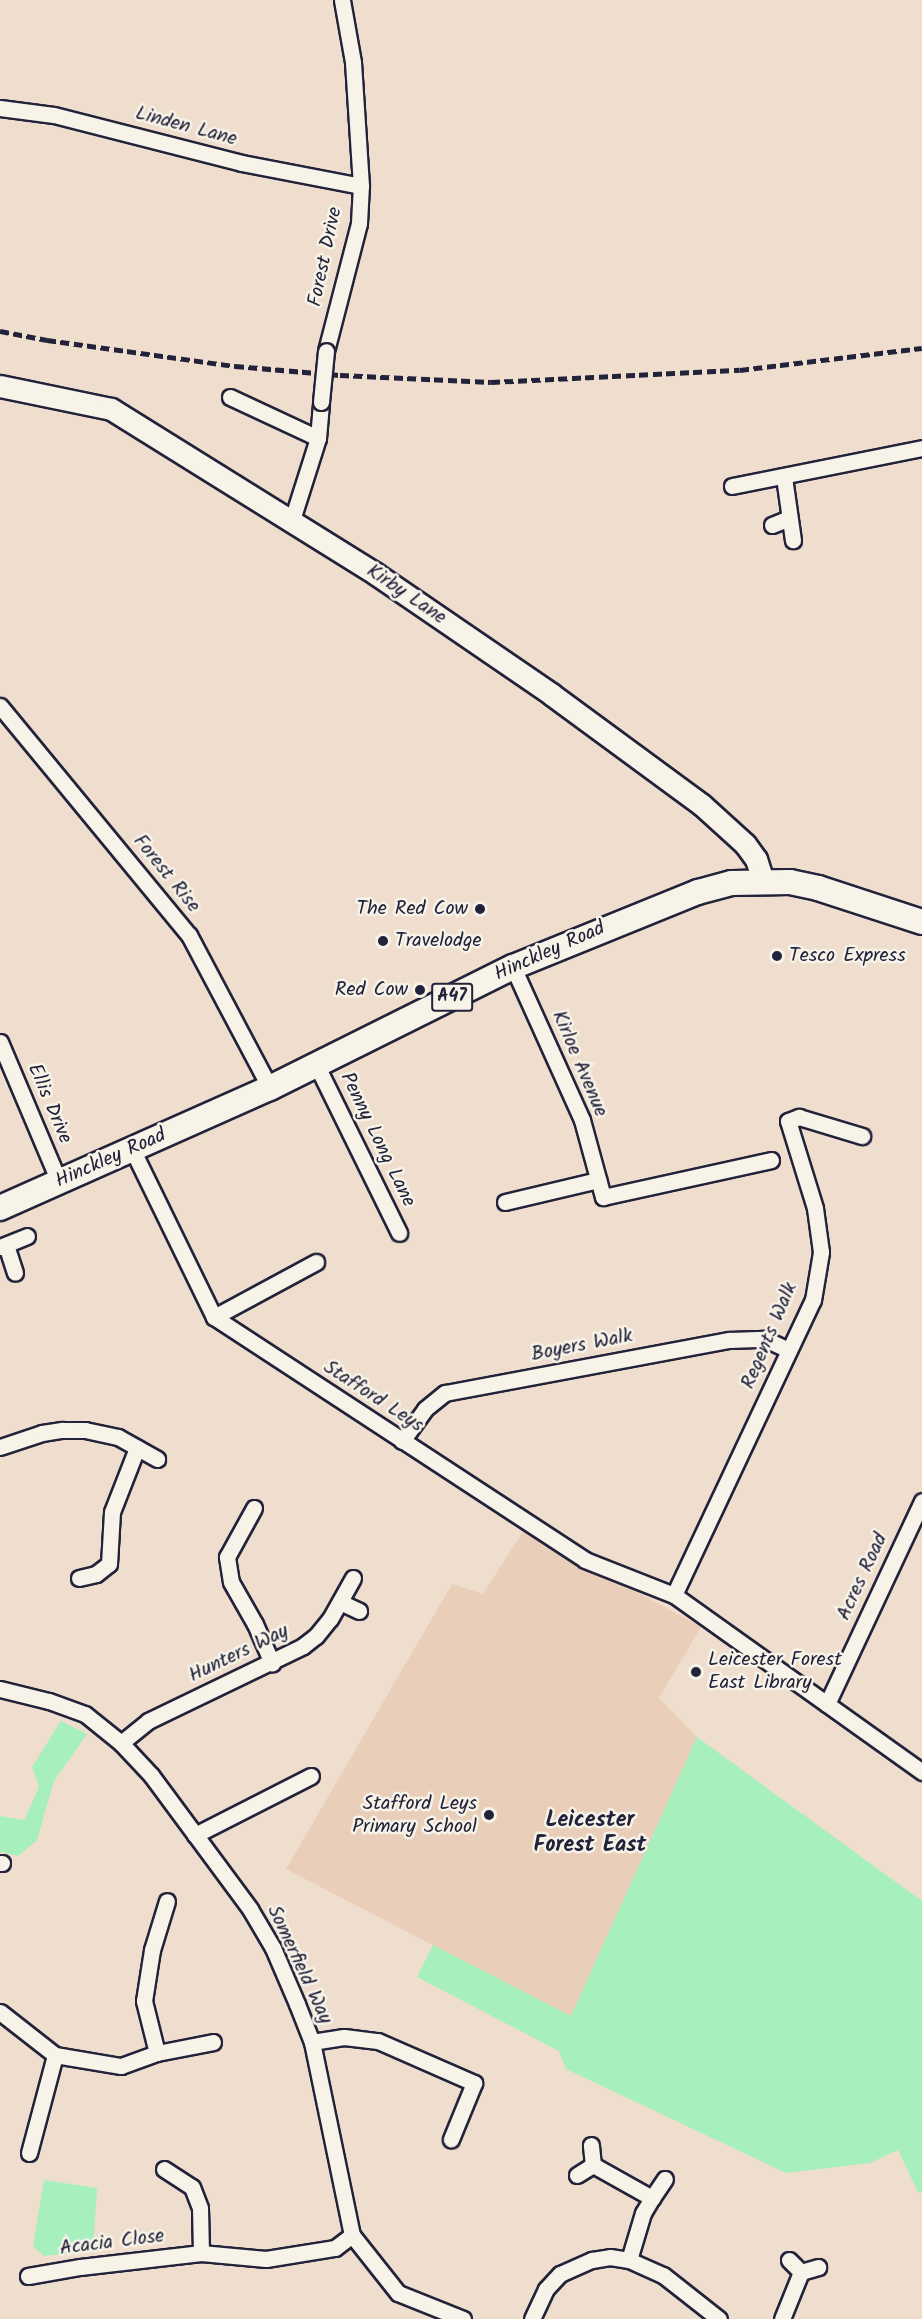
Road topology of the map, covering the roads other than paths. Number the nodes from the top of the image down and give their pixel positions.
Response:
1 (342, 0) edge
2 (0, 108) edge
3 (361, 186) junction
4 (0, 386) edge
5 (230, 397) dead end
6 (318, 438) junction
7 (922, 447) edge
8 (784, 477) junction
9 (732, 486) dead end
10 (789, 518) junction
11 (292, 520) junction
12 (772, 525) dead end
13 (793, 540) dead end
14 (0, 706) edge
15 (763, 881) junction
16 (922, 922) edge
17 (513, 967) junction
18 (0, 1042) edge
19 (317, 1066) junction
20 (270, 1088) junction
21 (862, 1136) dead end
22 (134, 1151) junction
23 (771, 1160) dead end
24 (598, 1180) junction
25 (59, 1182) junction
26 (505, 1202) dead end
27 (0, 1208) edge
28 (399, 1233) dead end
29 (27, 1236) dead end
30 (3, 1246) edge
31 (316, 1263) dead end
32 (15, 1273) dead end
33 (214, 1317) junction
34 (789, 1350) junction
35 (402, 1441) junction
36 (0, 1447) edge
37 (137, 1448) junction
38 (157, 1459) dead end
39 (254, 1508) dead end
40 (920, 1510) edge
41 (79, 1578) dead end
42 (353, 1578) dead end
43 (674, 1595) junction
44 (340, 1602) junction
45 (359, 1611) dead end
46 (272, 1663) junction
47 (0, 1689) edge
48 (827, 1704) junction
49 (121, 1743) junction
50 (922, 1772) edge
51 (311, 1776) dead end
52 (195, 1834) junction
53 (167, 1900) dead end
54 (0, 2012) edge
55 (213, 2042) dead end
56 (312, 2042) junction
57 (157, 2053) junction
58 (55, 2055) junction
59 (451, 2139) dead end
60 (591, 2145) dead end
61 (29, 2153) dead end
62 (593, 2165) junction
63 (164, 2169) dead end
64 (577, 2175) dead end
65 (665, 2179) dead end
66 (652, 2198) junction
67 (352, 2235) junction
68 (201, 2253) junction
69 (629, 2260) junction
70 (789, 2260) dead end
71 (818, 2267) dead end
72 (801, 2272) junction
73 (28, 2276) dead end
74 (463, 2319) edge
75 (531, 2319) edge
76 (718, 2319) edge
77 (782, 2319) edge

1 - 3 street, Forest Drive
2 - 3 street, Linden Lane
3 - 6 street, Forest Drive, bridge
4 - 11 street, Kirby Lane
5 - 6 street
6 - 11 street, Forest Drive
7 - 8 street
8 - 9 street
8 - 10 street
10 - 12 street
10 - 13 street
11 - 15 street, Kirby Lane
14 - 20 street, Forest Rise
15 - 16 main road, Hinckley Road / A47
15 - 17 main road, Hinckley Road / A47
17 - 19 main road, Hinckley Road / A47
17 - 24 street, Kirloe Avenue
18 - 25 street, Ellis Drive
19 - 20 main road, Hinckley Road / A47
19 - 28 street, Penny Long Lane
20 - 22 main road, Hinckley Road / A47
21 - 34 street, Regents Walk
22 - 25 main road, Hinckley Road / A47
22 - 33 street
23 - 24 street
24 - 26 street
25 - 27 main road, Hinckley Road / A47
29 - 30 street
30 - 32 street
31 - 33 street
33 - 35 street, Stafford Leys
34 - 35 street, Boyers Walk
34 - 43 street, Regents Walk
35 - 43 street, Stafford Leys
36 - 37 street
37 - 38 street
37 - 41 street
39 - 46 street
40 - 48 street, Acres Road
42 - 44 street, Hunters Way
43 - 48 street, Stafford Leys
44 - 45 street
44 - 46 street, Hunters Way
46 - 49 street, Hunters Way
47 - 49 street, Somerfield Way
48 - 50 street, Stafford Leys
49 - 52 street, Somerfield Way
51 - 52 street
52 - 56 street, Somerfield Way
53 - 57 street
54 - 58 street
55 - 57 street
56 - 59 street
56 - 67 street, Somerfield Way
57 - 58 street
58 - 61 street
60 - 62 street
62 - 64 street
62 - 66 street
63 - 68 street
65 - 66 street
66 - 69 street
67 - 68 street, Acacia Close
67 - 74 street, Somerfield Way
68 - 73 street, Acacia Close
69 - 75 street
69 - 76 street
70 - 72 street
71 - 72 street
72 - 77 street

